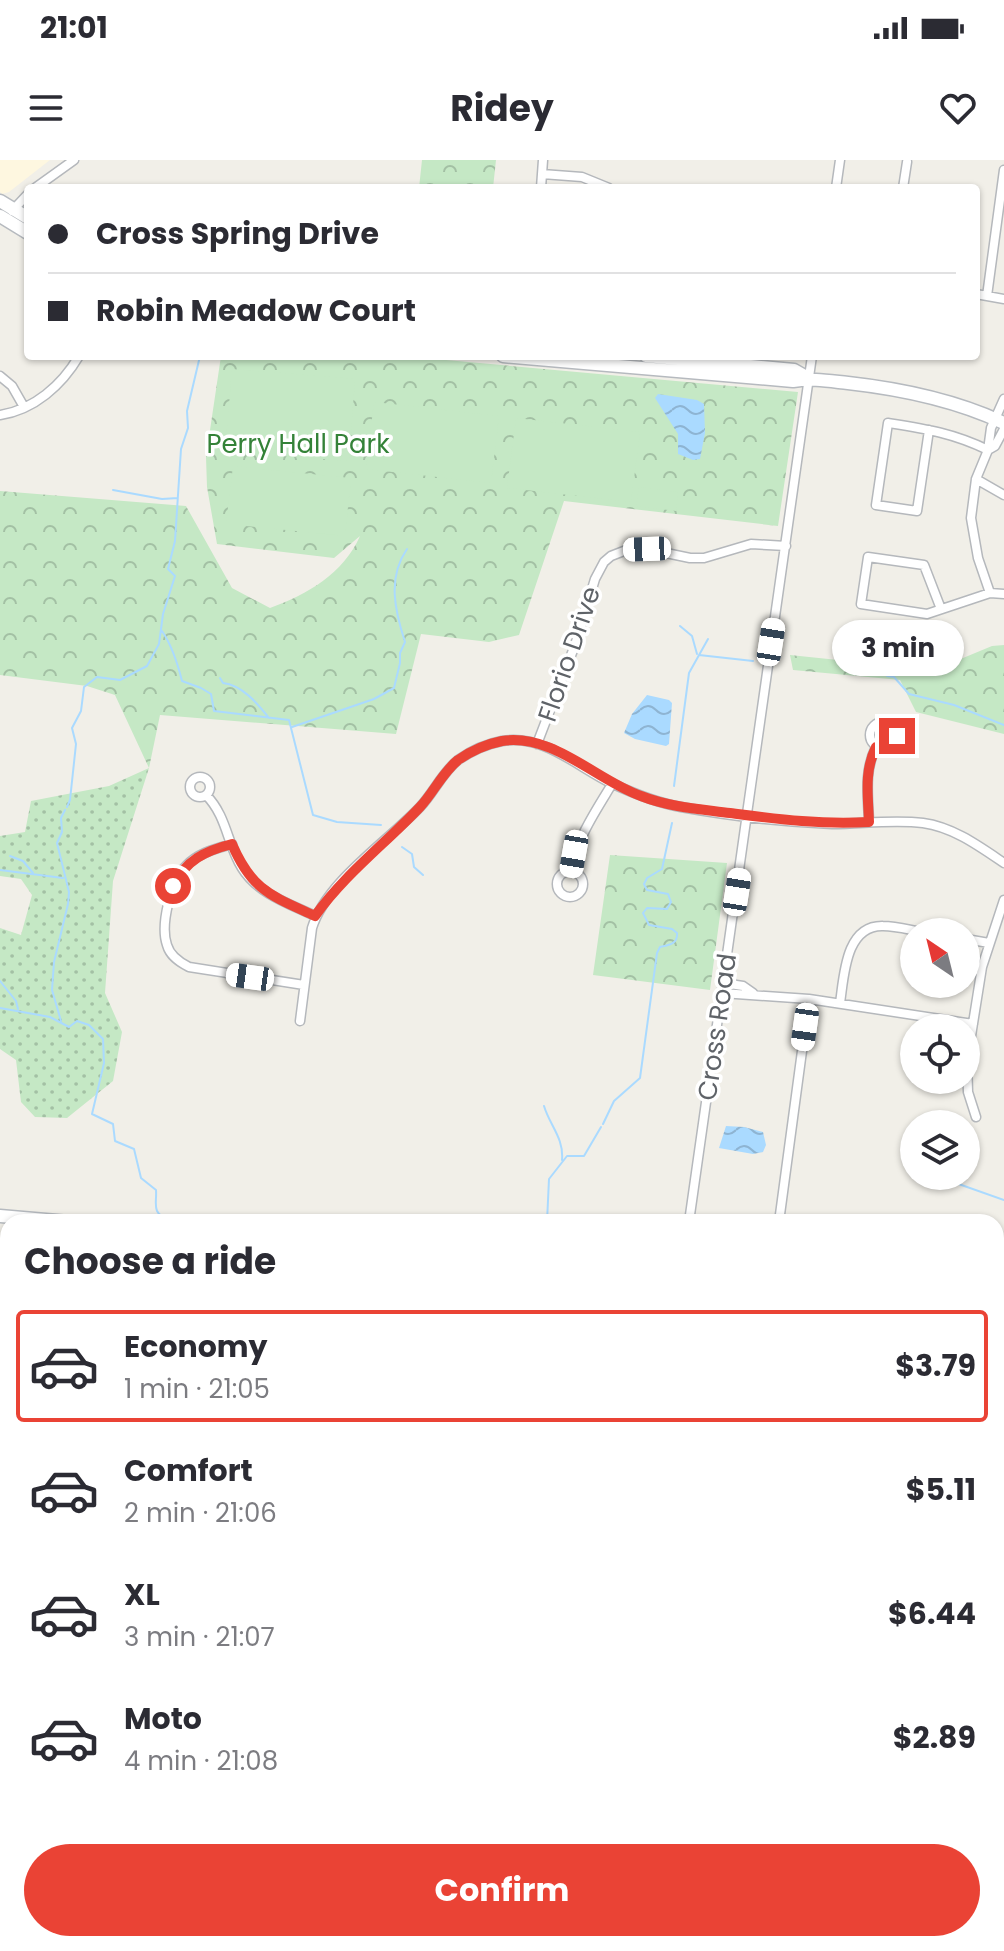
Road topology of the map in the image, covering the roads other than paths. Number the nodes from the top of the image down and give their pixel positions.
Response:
1 (74, 160) edge
2 (543, 160) edge
3 (840, 160) edge
4 (907, 162) edge
5 (1004, 170) edge
6 (542, 174) junction
7 (41, 184) edge
8 (541, 184) edge
9 (599, 184) edge
10 (837, 184) edge
11 (904, 184) edge
12 (24, 198) edge
13 (0, 201) edge
14 (5, 217) edge
15 (24, 230) edge
16 (991, 274) junction
17 (1004, 276) edge
18 (980, 295) edge
19 (987, 296) junction
20 (1004, 299) edge
21 (76, 360) edge
22 (549, 360) edge
23 (688, 360) edge
24 (811, 360) edge
25 (0, 376) edge
26 (808, 378) junction
27 (1004, 399) edge
28 (24, 407) junction
29 (0, 415) edge
30 (999, 420) edge
31 (1004, 429) edge
32 (929, 430) junction
33 (988, 450) junction
34 (976, 479) junction
35 (1004, 495) edge
36 (786, 546) junction
37 (990, 593) junction
38 (1004, 594) edge
39 (941, 609) junction
40 (537, 744) junction
41 (876, 747) dead end
42 (612, 784) junction
43 (206, 795) dead end
44 (748, 815) junction
45 (869, 822) junction
46 (232, 844) junction
47 (1004, 863) edge
48 (571, 871) dead end
49 (1004, 900) edge
50 (315, 916) junction
51 (900, 929) edge
52 (980, 941) edge
53 (989, 943) junction
54 (304, 985) junction
55 (723, 988) junction
56 (809, 999) junction
57 (840, 1003) junction
58 (910, 1014) edge
59 (975, 1014) edge
60 (300, 1021) dead end
61 (690, 1214) edge
62 (780, 1214) edge

1 - 7 street
2 - 6 street
3 - 10 street
4 - 11 street
5 - 16 street
6 - 8 street
6 - 9 street
12 - 14 street
13 - 14 main road
14 - 15 main road
16 - 17 street
16 - 19 street
18 - 19 street
19 - 20 street
21 - 28 street
22 - 26 main road
23 - 26 main road
24 - 26 street, Cross Road
25 - 28 street
26 - 30 main road
26 - 36 street, Cross Road
27 - 30 street
28 - 29 street
30 - 33 street
31 - 33 street
32 - 32 street
32 - 33 street
33 - 34 street
34 - 35 street
34 - 37 street
36 - 40 street, Florio Drive
36 - 44 street, Cross Road
37 - 38 street
37 - 39 street
39 - 39 street
40 - 42 street
40 - 50 street
41 - 45 street
42 - 44 street
42 - 48 street
43 - 46 street
44 - 45 street
44 - 55 street, Cross Road
45 - 47 street
46 - 50 street
46 - 54 street
49 - 53 street
50 - 54 street
51 - 57 street
52 - 53 street
53 - 59 street
54 - 60 street
55 - 56 street
55 - 61 street, Cross Road
56 - 57 street
56 - 62 street
57 - 58 street

